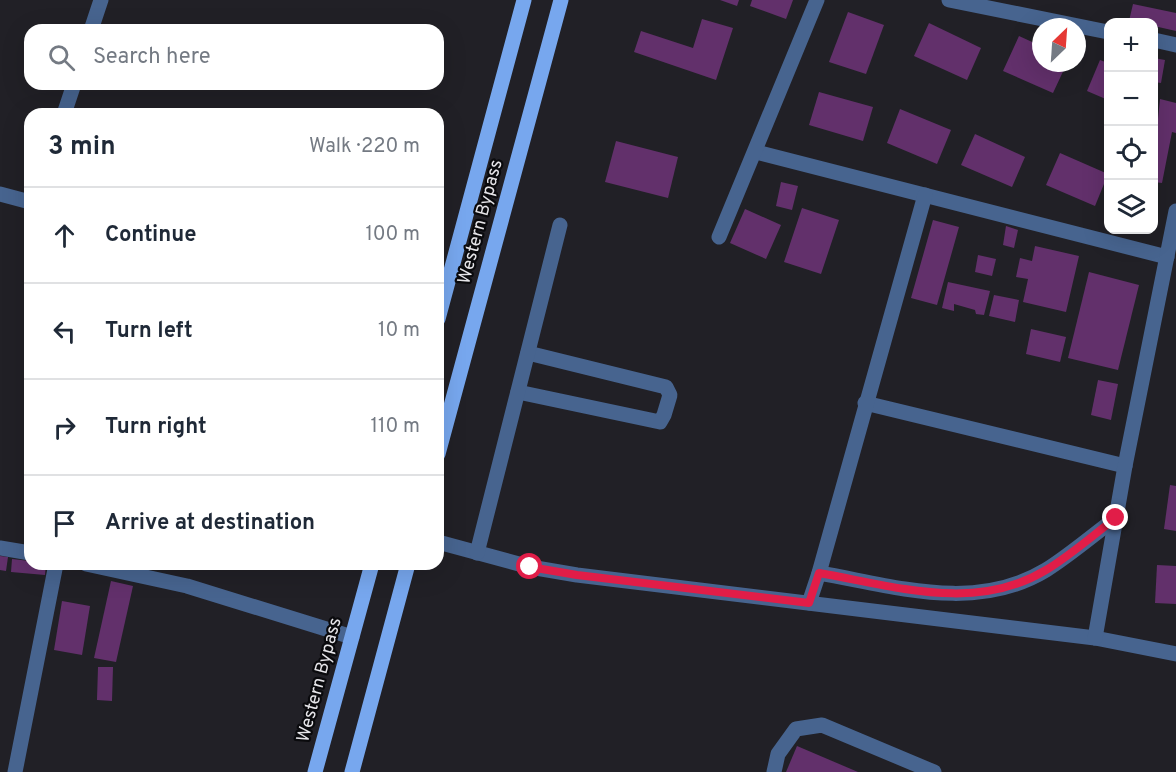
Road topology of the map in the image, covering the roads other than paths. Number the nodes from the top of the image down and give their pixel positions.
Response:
1 (101, 0) edge
2 (524, 0) edge
3 (561, 0) edge
4 (818, 0) edge
5 (949, 0) edge
6 (93, 24) edge
7 (1104, 31) edge
8 (1158, 41) edge
9 (1176, 45) edge
10 (72, 90) edge
11 (66, 108) edge
12 (756, 152) junction
13 (0, 194) edge
14 (925, 195) junction
15 (24, 200) edge
16 (1176, 211) edge
17 (560, 225) dead end
18 (720, 237) dead end
19 (1167, 257) junction
20 (444, 294) edge
21 (528, 353) junction
22 (518, 392) junction
23 (865, 403) junction
24 (444, 432) edge
25 (1125, 466) junction
26 (1116, 518) junction
27 (444, 544) edge
28 (0, 548) edge
29 (24, 552) edge
30 (477, 553) junction
31 (55, 570) edge
32 (114, 570) edge
33 (370, 570) edge
34 (406, 570) edge
35 (819, 573) junction
36 (809, 603) junction
37 (352, 637) junction
38 (1095, 638) junction
39 (1176, 654) edge
40 (15, 772) edge
41 (315, 772) edge
42 (352, 772) edge
43 (774, 772) edge
44 (933, 772) edge

1 - 6 street
2 - 20 main road, Western Bypass
3 - 24 main road, Western Bypass
4 - 12 street
5 - 7 street
8 - 9 street
10 - 11 street
12 - 14 street
12 - 18 street
13 - 15 street
14 - 19 street
14 - 23 street
16 - 19 street
17 - 21 street
19 - 25 street
21 - 22 street
21 - 22 street
22 - 30 street
23 - 25 street
23 - 35 street
25 - 26 street
26 - 35 street
26 - 38 street
27 - 30 street
28 - 29 street
30 - 36 street
31 - 40 street
32 - 37 street
33 - 37 main road, Western Bypass
34 - 42 main road
35 - 36 street
36 - 38 street
37 - 41 main road, Western Bypass
38 - 39 street
43 - 44 street

